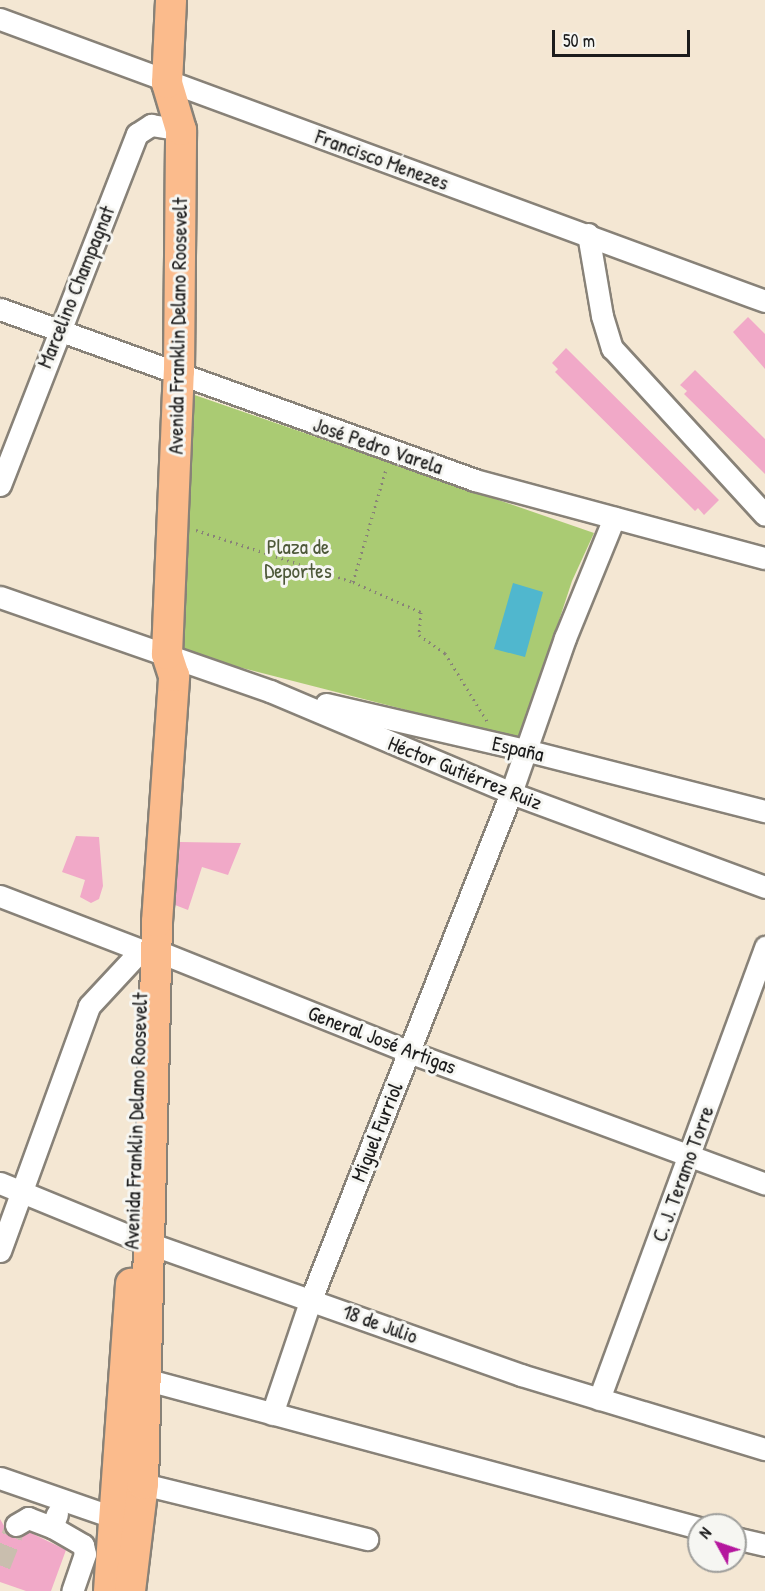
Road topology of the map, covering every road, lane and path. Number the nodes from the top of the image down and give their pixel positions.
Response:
1 (171, 0) edge
2 (0, 19) edge
3 (167, 83) junction
4 (181, 130) junction
5 (588, 234) junction
6 (765, 301) edge
7 (0, 309) edge
8 (58, 330) junction
9 (178, 370) junction
10 (391, 450) junction
11 (0, 485) edge
12 (765, 515) edge
13 (614, 518) junction
14 (173, 520) junction
15 (765, 558) edge
16 (353, 582) junction
17 (0, 597) edge
18 (167, 654) junction
19 (270, 691) junction
20 (495, 744) junction
21 (525, 750) junction
22 (511, 793) junction
23 (765, 812) edge
24 (765, 887) edge
25 (0, 896) edge
26 (765, 947) edge
27 (149, 950) junction
28 (409, 1052) junction
29 (690, 1156) junction
30 (0, 1183) edge
31 (765, 1184) edge
32 (22, 1192) junction
33 (142, 1240) junction
34 (0, 1251) edge
35 (311, 1299) junction
36 (148, 1380) junction
37 (599, 1399) junction
38 (272, 1414) junction
39 (765, 1449) edge
40 (0, 1478) edge
41 (143, 1484) junction
42 (62, 1502) junction
43 (126, 1522) junction
44 (16, 1525) dead end
45 (687, 1525) edge
46 (52, 1527) junction
47 (367, 1539) dead end
48 (747, 1541) edge
49 (765, 1545) edge
50 (102, 1569) edge
51 (72, 1591) edge
52 (130, 1591) edge

1 - 3 highway, Avenida Franklin Delano Roosevelt
2 - 3 street, Francisco Menezes
3 - 4 highway, Avenida Franklin Delano Roosevelt
3 - 5 street, Francisco Menezes
4 - 8 street, Marcelino Champagnat
4 - 9 highway, Avenida Franklin Delano Roosevelt
5 - 6 street, Francisco Menezes
5 - 12 street
7 - 8 street, José Pedro Varela
8 - 9 street, José Pedro Varela
8 - 11 street, Marcelino Champagnat
9 - 10 street, José Pedro Varela
9 - 14 highway, Avenida Franklin Delano Roosevelt
10 - 13 street, José Pedro Varela
10 - 16 path
13 - 15 street, José Pedro Varela
13 - 21 street, Miguel Furriol
14 - 16 path
14 - 18 highway, Avenida Franklin Delano Roosevelt
16 - 20 path
17 - 18 street, Héctor Gutiérrez Ruiz
18 - 19 street, Héctor Gutiérrez Ruiz
18 - 27 highway, Avenida Franklin Delano Roosevelt
19 - 20 street, España
19 - 22 street, Héctor Gutiérrez Ruiz
20 - 21 street, España
21 - 22 street, Miguel Furriol
21 - 23 street, España
22 - 24 street, Héctor Gutiérrez Ruiz
22 - 28 street, Miguel Furriol
25 - 27 street, General José Artigas
26 - 29 street, C. J. Teramo Torre
27 - 28 street, General José Artigas
27 - 32 street
27 - 33 highway, Avenida Franklin Delano Roosevelt
28 - 29 street, General José Artigas
28 - 35 street, Miguel Furriol
29 - 31 street, General José Artigas
29 - 37 street, C. J. Teramo Torre
30 - 32 street, 18 de Julio
32 - 33 street, 18 de Julio
32 - 34 street
33 - 35 street, 18 de Julio
33 - 36 highway, Avenida Franklin Delano Roosevelt
33 - 43 highway, Avenida Franklin Delano Roosevelt
35 - 37 street, 18 de Julio
35 - 38 street, Miguel Furriol
36 - 38 street
36 - 41 highway, Avenida Franklin Delano Roosevelt
37 - 39 street, 18 de Julio
38 - 45 street
40 - 42 street
41 - 43 highway, Avenida Franklin Delano Roosevelt
41 - 47 street
42 - 43 street
42 - 46 street
43 - 50 highway, Avenida Franklin Delano Roosevelt
43 - 52 highway, Avenida Franklin Delano Roosevelt
44 - 46 street
46 - 50 street
48 - 49 street
50 - 51 street

